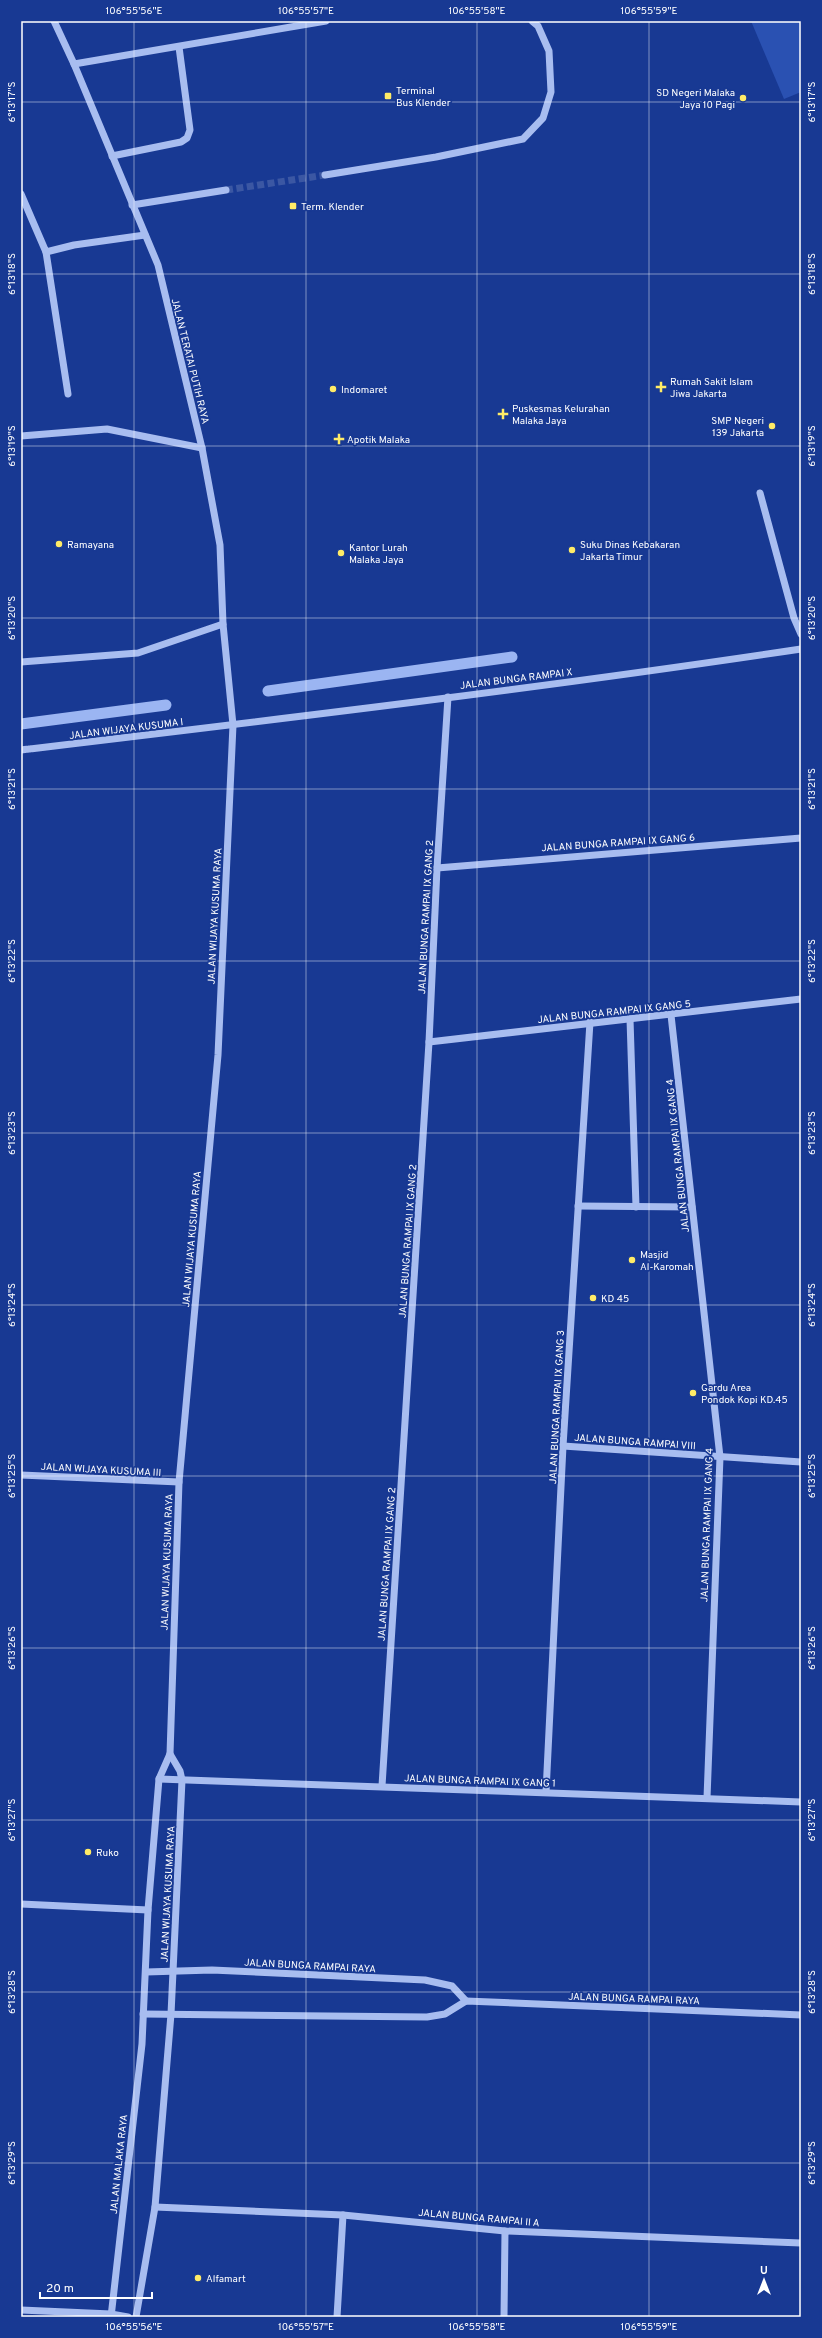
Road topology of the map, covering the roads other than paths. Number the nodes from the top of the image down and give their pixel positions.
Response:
1 (54, 21) edge
2 (326, 21) edge
3 (532, 21) edge
4 (179, 47) junction
5 (74, 64) junction
6 (112, 156) junction
7 (325, 175) tunnel mouth
8 (226, 190) tunnel mouth
9 (21, 194) edge
10 (132, 205) junction
11 (145, 236) junction
12 (46, 252) junction
13 (68, 394) dead end
14 (21, 436) edge
15 (202, 448) junction
16 (760, 493) dead end
17 (223, 624) junction
18 (801, 634) edge
19 (801, 649) edge
20 (21, 662) edge
21 (448, 697) junction
22 (233, 725) junction
23 (21, 750) edge
24 (801, 838) edge
25 (437, 868) junction
26 (801, 999) edge
27 (671, 1015) junction
28 (630, 1019) junction
29 (590, 1022) junction
30 (429, 1042) junction
31 (578, 1206) junction
32 (636, 1207) junction
33 (692, 1207) junction
34 (563, 1446) junction
35 (720, 1457) junction
36 (801, 1462) edge
37 (21, 1475) edge
38 (179, 1482) junction
39 (170, 1754) junction
40 (159, 1779) junction
41 (182, 1780) junction
42 (382, 1786) junction
43 (546, 1792) junction
44 (706, 1798) junction
45 (801, 1802) edge
46 (21, 1904) edge
47 (148, 1910) junction
48 (146, 1972) junction
49 (173, 1972) junction
50 (466, 2000) junction
51 (144, 2014) junction
52 (171, 2014) junction
53 (801, 2015) edge
54 (155, 2207) junction
55 (343, 2215) junction
56 (505, 2230) junction
57 (801, 2243) edge
58 (21, 2310) edge
59 (111, 2316) edge
60 (128, 2317) edge
61 (136, 2317) edge
62 (337, 2317) edge
63 (504, 2317) edge

1 - 5 street, JALAN TERATAI PUTIH RAYA
2 - 4 street
3 - 7 street
4 - 5 street
4 - 6 street
5 - 6 street, JALAN TERATAI PUTIH RAYA
6 - 10 street, JALAN TERATAI PUTIH RAYA
8 - 10 street
9 - 12 street
10 - 11 street, JALAN TERATAI PUTIH RAYA
11 - 12 street
11 - 15 street, JALAN TERATAI PUTIH RAYA
12 - 13 street
14 - 15 street
15 - 17 street, JALAN TERATAI PUTIH RAYA
16 - 18 street
17 - 20 street
17 - 22 street, JALAN TERATAI PUTIH RAYA
19 - 21 street, JALAN BUNGA RAMPAI X
21 - 22 street, JALAN BUNGA RAMPAI X
21 - 25 street, JALAN BUNGA RAMPAI IX GANG 2
22 - 23 street, JALAN WIJAYA KUSUMA I
22 - 38 street, JALAN WIJAYA KUSUMA RAYA
24 - 25 street, JALAN BUNGA RAMPAI IX GANG 6
25 - 30 street, JALAN BUNGA RAMPAI IX GANG 2
26 - 27 street, JALAN BUNGA RAMPAI IX GANG 5
27 - 28 street, JALAN BUNGA RAMPAI IX GANG 5
27 - 33 street, JALAN BUNGA RAMPAI IX GANG 4
28 - 29 street, JALAN BUNGA RAMPAI IX GANG 5
28 - 32 street
29 - 30 street, JALAN BUNGA RAMPAI IX GANG 5
29 - 31 street, JALAN BUNGA RAMPAI IX GANG 3
30 - 42 street, JALAN BUNGA RAMPAI IX GANG 2
31 - 32 street
31 - 34 street, JALAN BUNGA RAMPAI IX GANG 3
32 - 33 street
33 - 35 street, JALAN BUNGA RAMPAI IX GANG 4
34 - 35 street, JALAN BUNGA RAMPAI VIII
34 - 43 street, JALAN BUNGA RAMPAI IX GANG 3
35 - 36 street, JALAN BUNGA RAMPAI VIII
35 - 44 street, JALAN BUNGA RAMPAI IX GANG 4
37 - 38 street, JALAN WIJAYA KUSUMA III
38 - 39 street, JALAN WIJAYA KUSUMA RAYA
39 - 40 street, JALAN WIJAYA KUSUMA RAYA
39 - 41 street, JALAN WIJAYA KUSUMA RAYA
40 - 41 street, JALAN BUNGA RAMPAI IX GANG 1
40 - 47 street, JALAN WIJAYA KUSUMA RAYA
41 - 42 street, JALAN BUNGA RAMPAI IX GANG 1
41 - 49 street, JALAN WIJAYA KUSUMA RAYA
42 - 43 street, JALAN BUNGA RAMPAI IX GANG 1
43 - 44 street, JALAN BUNGA RAMPAI IX GANG 1
44 - 45 street, JALAN BUNGA RAMPAI IX GANG 1
46 - 47 street
47 - 48 street, JALAN WIJAYA KUSUMA RAYA
48 - 49 street, JALAN BUNGA RAMPAI RAYA
48 - 51 street, JALAN WIJAYA KUSUMA RAYA
49 - 50 street, JALAN BUNGA RAMPAI RAYA
49 - 52 street, JALAN WIJAYA KUSUMA RAYA
50 - 52 street
50 - 53 street, JALAN BUNGA RAMPAI RAYA
51 - 52 street
51 - 59 street, JALAN MALAKA RAYA
52 - 54 street
54 - 55 street, JALAN BUNGA RAMPAI II A
54 - 61 street
55 - 56 street, JALAN BUNGA RAMPAI II A
55 - 62 street
56 - 57 street, JALAN BUNGA RAMPAI II A
56 - 63 street
58 - 59 street
59 - 60 street

